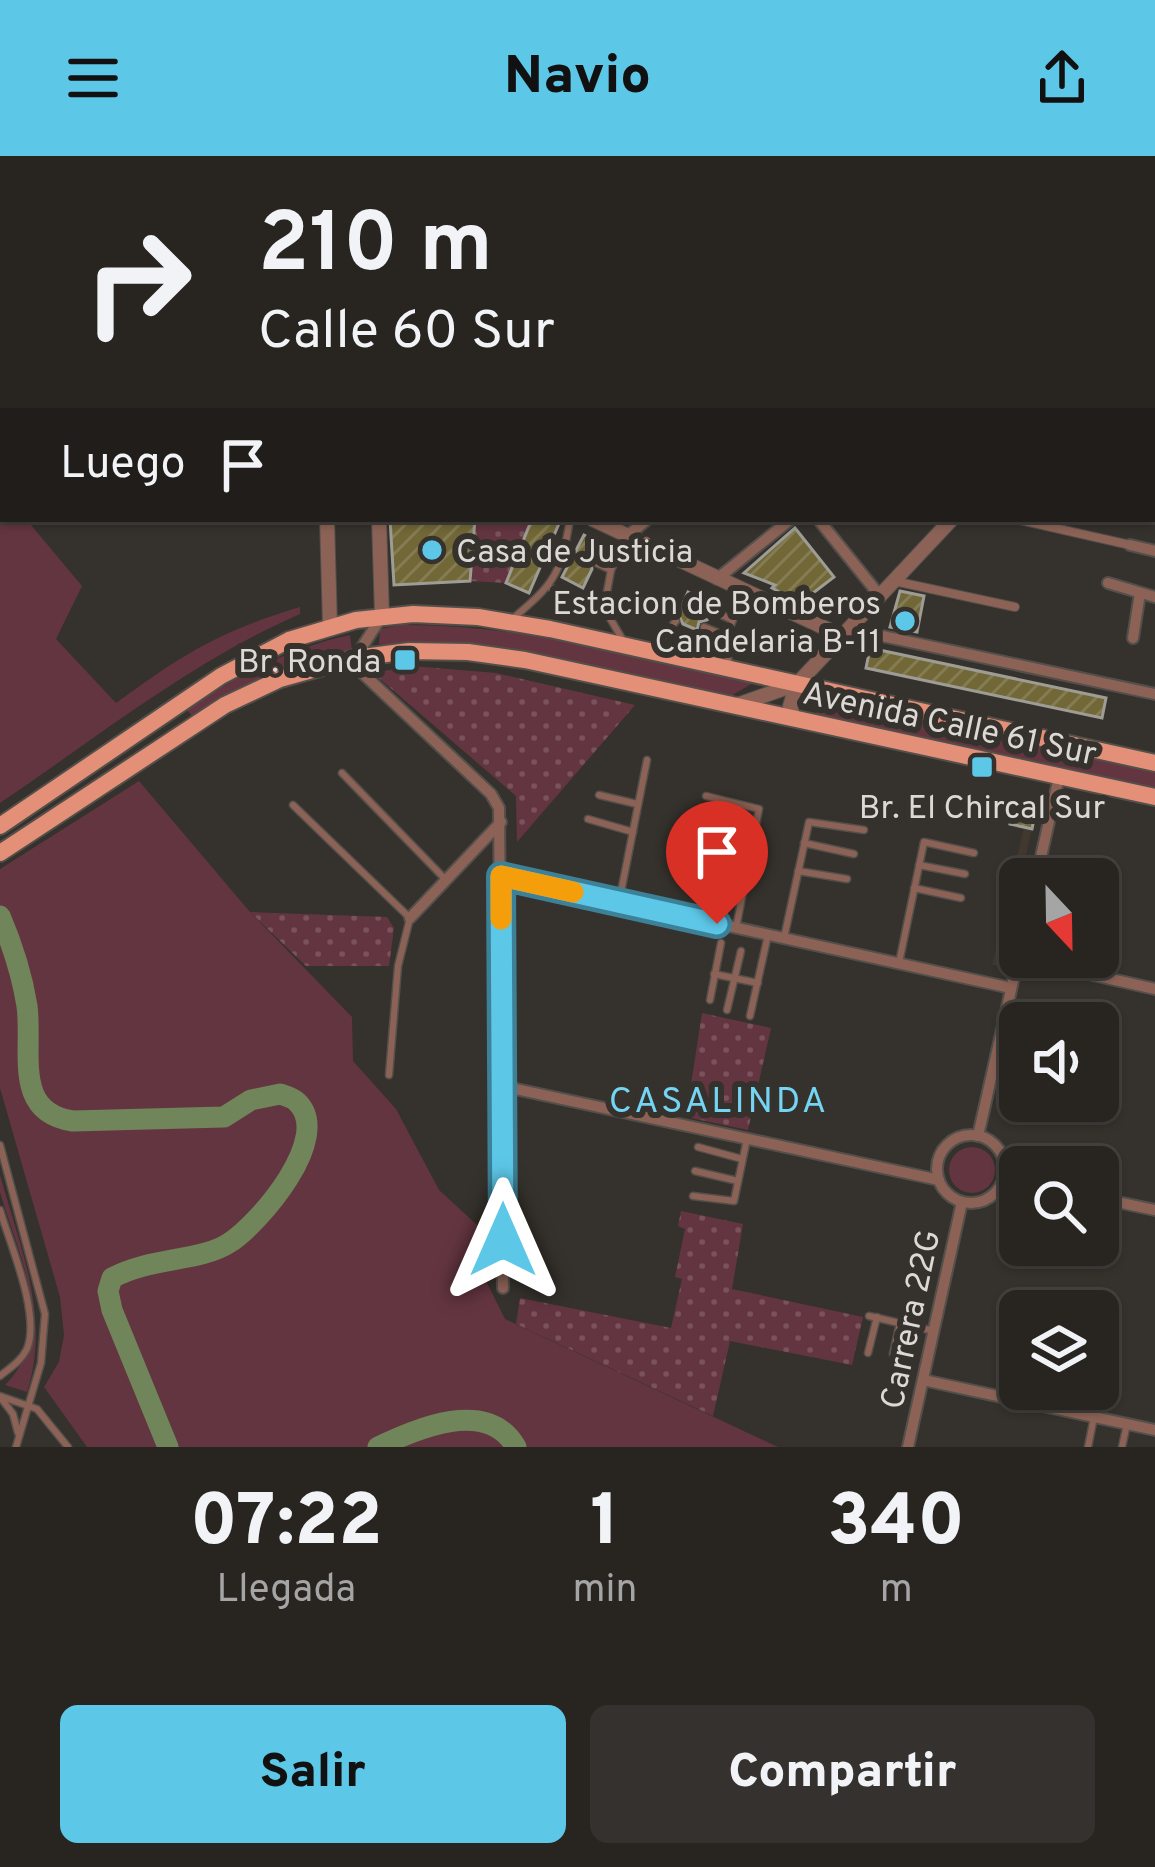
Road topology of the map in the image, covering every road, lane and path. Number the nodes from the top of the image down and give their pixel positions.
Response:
1 (327, 522) edge
2 (379, 522) edge
3 (570, 522) edge
4 (598, 522) edge
5 (644, 522) edge
6 (787, 522) edge
7 (820, 522) edge
8 (1028, 522) edge
9 (935, 525) edge
10 (627, 536) junction
11 (1130, 545) joint
12 (566, 548) junction
13 (1155, 551) edge
14 (575, 552) dead end
15 (596, 563) dead end
16 (610, 570) junction
17 (717, 579) junction
18 (893, 581) junction
19 (1108, 584) dead end
20 (550, 587) junction
21 (1140, 593) junction
22 (880, 596) junction
23 (1155, 598) edge
24 (1015, 607) dead end
25 (604, 608) junction
26 (712, 610) dead end
27 (382, 616) junction
28 (510, 621) junction
29 (676, 621) dead end
30 (330, 626) junction
31 (704, 627) dead end
32 (845, 633) junction
33 (726, 636) junction
34 (1133, 638) dead end
35 (626, 645) junction
36 (650, 651) junction
37 (355, 658) junction
38 (730, 670) junction
39 (797, 684) junction
40 (1155, 694) edge
41 (731, 706) junction
42 (794, 719) junction
43 (647, 760) dead end
44 (1155, 763) edge
45 (342, 772) dead end
46 (1059, 776) junction
47 (599, 795) dead end
48 (706, 796) dead end
49 (1155, 797) edge
50 (638, 804) junction
51 (293, 805) dead end
52 (588, 820) dead end
53 (501, 822) junction
54 (699, 823) dead end
55 (0, 826) edge
56 (864, 830) dead end
57 (633, 832) junction
58 (754, 835) junction
59 (804, 843) junction
60 (695, 847) dead end
61 (0, 853) edge
62 (974, 853) dead end
63 (854, 854) dead end
64 (1041, 858) edge
65 (749, 860) junction
66 (920, 865) junction
67 (798, 871) junction
68 (965, 874) dead end
69 (501, 876) junction
70 (847, 879) dead end
71 (446, 880) junction
72 (914, 888) junction
73 (961, 898) dead end
74 (619, 902) junction
75 (410, 918) junction
76 (736, 928) junction
77 (768, 935) junction
78 (784, 938) junction
79 (721, 943) dead end
80 (741, 951) dead end
81 (899, 963) junction
82 (714, 974) junction
83 (733, 976) junction
84 (1013, 978) edge
85 (1115, 978) edge
86 (758, 983) junction
87 (1011, 988) junction
88 (1155, 988) edge
89 (710, 1000) dead end
90 (727, 1010) dead end
91 (750, 1016) dead end
92 (389, 1075) dead end
93 (502, 1086) junction
94 (978, 1136) junction
95 (747, 1138) junction
96 (0, 1145) edge
97 (698, 1148) dead end
98 (999, 1152) edge
99 (742, 1159) junction
100 (694, 1171) dead end
101 (938, 1180) junction
102 (738, 1181) junction
103 (999, 1185) edge
104 (693, 1196) dead end
105 (962, 1202) junction
106 (1119, 1202) edge
107 (0, 1210) edge
108 (1155, 1210) edge
109 (503, 1288) dead end
110 (900, 1323) junction
111 (934, 1331) junction
112 (868, 1353) dead end
113 (893, 1354) dead end
114 (0, 1376) edge
115 (923, 1380) junction
116 (0, 1397) edge
117 (28, 1405) junction
118 (1094, 1417) junction
119 (1127, 1424) junction
120 (1155, 1430) edge
121 (19, 1437) junction
122 (16, 1447) edge
123 (68, 1447) edge
124 (908, 1447) edge
125 (1088, 1447) edge
126 (1122, 1447) edge

1 - 30 street
2 - 27 street
3 - 12 lane
4 - 10 street
5 - 10 street
6 - 17 street
7 - 22 street
8 - 11 street
9 - 18 street
10 - 16 lane
10 - 17 street
11 - 13 street
12 - 14 lane
12 - 20 lane
15 - 16 lane
16 - 25 lane
17 - 32 street
18 - 22 street
18 - 24 street
19 - 21 street
20 - 25 lane
20 - 28 lane
21 - 23 street
21 - 34 street
22 - 32 street
25 - 35 lane
26 - 33 lane
27 - 28 main road, Avenida Calle 61 Sur
27 - 30 main road, Avenida Calle 61 Sur
27 - 37 street
28 - 35 main road, Avenida Calle 61 Sur
29 - 36 lane
30 - 55 main road, Avenida Calle 61 Sur
31 - 33 lane
32 - 39 street
32 - 40 street
33 - 38 lane
35 - 36 main road, Avenida Calle 61 Sur
36 - 38 main road, Avenida Calle 61 Sur
37 - 41 main road, Avenida Calle 61 Sur
37 - 53 street
37 - 61 main road, Avenida Calle 61 Sur
38 - 39 main road, Avenida Calle 61 Sur
39 - 41 street
39 - 42 street
39 - 44 main road, Avenida Calle 61 Sur
41 - 42 main road, Avenida Calle 61 Sur
42 - 46 main road, Avenida Calle 61 Sur
43 - 50 lane
45 - 71 lane
46 - 49 main road, Avenida Calle 61 Sur
46 - 64 street
47 - 50 lane
48 - 58 lane
50 - 57 lane
51 - 75 lane
52 - 57 lane
53 - 69 street
53 - 71 street
54 - 58 lane
56 - 59 lane
57 - 74 lane
58 - 65 lane
59 - 63 lane
59 - 67 lane
60 - 65 lane
62 - 66 lane
65 - 76 lane
66 - 68 lane
66 - 72 lane
67 - 70 lane
67 - 78 lane
69 - 74 street
69 - 93 street
71 - 75 street
72 - 73 lane
72 - 81 lane
74 - 76 street
75 - 92 lane
76 - 77 street
77 - 78 street
77 - 86 lane
78 - 81 street
79 - 82 lane
80 - 83 lane
81 - 87 street
82 - 83 lane
82 - 89 lane
83 - 86 lane
83 - 90 lane
84 - 87 street
85 - 88 street
86 - 91 lane
87 - 94 street
93 - 95 street
93 - 109 street
94 - 98 street
94 - 101 street
95 - 99 lane
95 - 101 street
96 - 117 lane
97 - 99 lane
99 - 102 lane
100 - 102 lane
101 - 105 street
102 - 104 lane
103 - 105 street
105 - 111 street, Carrera 22G
106 - 108 street
107 - 114 lane
110 - 111 lane
110 - 112 lane
110 - 113 lane
111 - 115 street, Carrera 22G
115 - 118 street
115 - 124 street, Carrera 22G
116 - 117 lane
116 - 121 lane
117 - 121 lane
117 - 123 lane
118 - 119 street
118 - 125 lane
119 - 120 street
119 - 126 lane
121 - 122 lane

